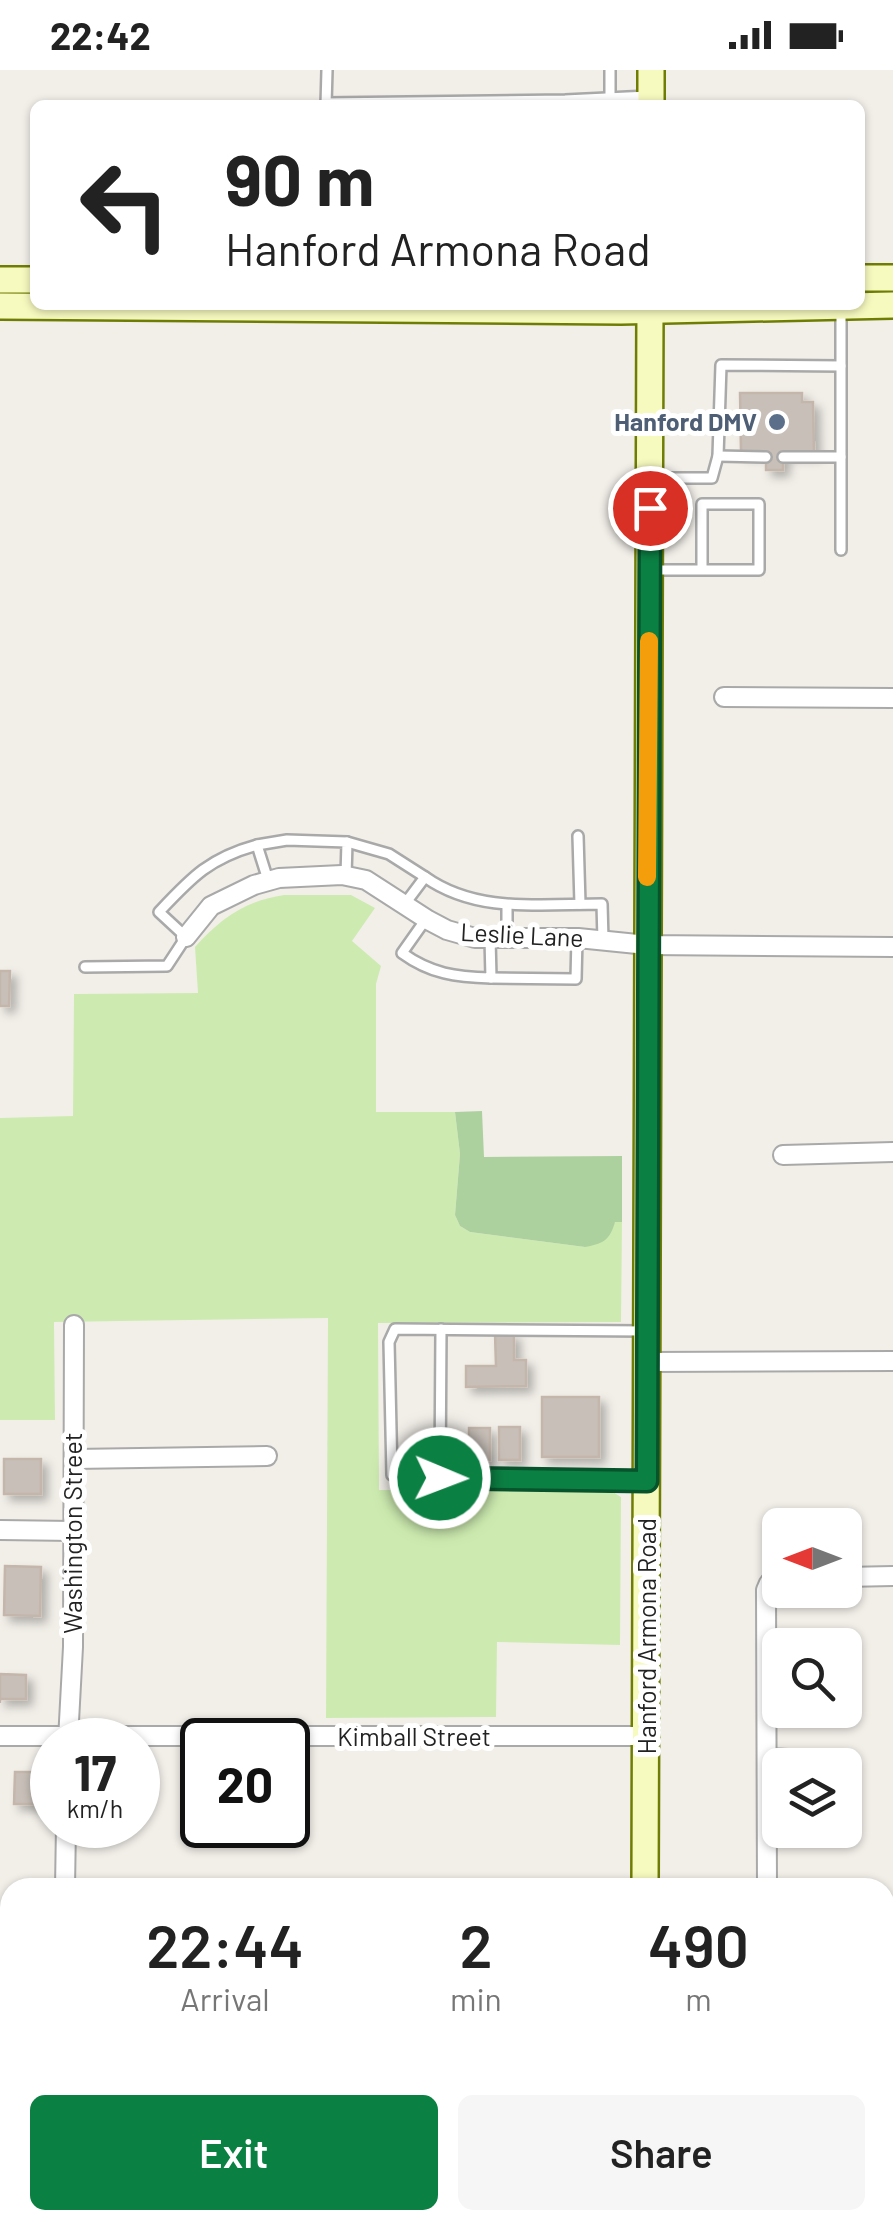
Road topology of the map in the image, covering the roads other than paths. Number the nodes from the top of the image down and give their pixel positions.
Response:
1 (326, 70) edge
2 (610, 70) edge
3 (651, 90) edge
4 (610, 97) junction
5 (326, 100) edge
6 (588, 100) edge
7 (865, 278) edge
8 (893, 278) edge
9 (0, 280) edge
10 (30, 280) edge
11 (893, 305) edge
12 (0, 306) edge
13 (30, 306) edge
14 (865, 306) edge
15 (650, 310) edge
16 (841, 310) edge
17 (841, 366) junction
18 (718, 456) junction
19 (766, 457) dead end
20 (783, 457) dead end
21 (841, 457) junction
22 (650, 478) junction
23 (702, 478) junction
24 (702, 504) junction
25 (744, 538) dead end
26 (759, 538) junction
27 (841, 550) dead end
28 (649, 570) junction
29 (702, 570) junction
30 (724, 697) dead end
31 (893, 698) edge
32 (578, 836) dead end
33 (346, 842) junction
34 (257, 845) junction
35 (346, 876) junction
36 (425, 877) junction
37 (268, 880) junction
38 (580, 904) junction
39 (508, 905) junction
40 (404, 906) junction
41 (426, 919) junction
42 (186, 937) junction
43 (577, 938) junction
44 (499, 939) junction
45 (602, 940) junction
46 (646, 945) junction
47 (893, 947) edge
48 (86, 967) dead end
49 (491, 978) junction
50 (893, 1152) edge
51 (783, 1155) dead end
52 (74, 1325) dead end
53 (441, 1328) junction
54 (648, 1331) junction
55 (893, 1361) edge
56 (649, 1362) junction
57 (268, 1456) dead end
58 (74, 1459) junction
59 (440, 1478) junction
60 (647, 1481) junction
61 (0, 1530) edge
62 (73, 1531) junction
63 (893, 1576) edge
64 (862, 1577) edge
65 (766, 1608) edge
66 (69, 1718) edge
67 (0, 1736) edge
68 (647, 1736) junction
69 (30, 1737) edge
70 (160, 1738) edge
71 (767, 1748) edge
72 (66, 1848) edge
73 (768, 1848) edge
74 (65, 1878) edge
75 (645, 1878) edge
76 (768, 1878) edge

1 - 5 lane
2 - 4 lane
3 - 4 lane
4 - 6 lane
7 - 8 main road
9 - 10 main road
11 - 14 main road
12 - 13 main road
15 - 22 main road, Hanford Armona Road
16 - 17 lane
17 - 18 lane
17 - 21 lane
18 - 19 lane
18 - 23 lane
20 - 21 lane
21 - 27 lane
22 - 23 lane
22 - 28 main road, Hanford Armona Road
23 - 24 lane
24 - 26 lane
24 - 29 lane
25 - 26 lane
26 - 29 lane
28 - 29 lane
28 - 46 main road, Hanford Armona Road
30 - 31 street
32 - 38 lane
33 - 34 lane
33 - 35 lane
33 - 36 lane
34 - 37 lane
34 - 42 lane
35 - 37 street, Leslie Lane
35 - 40 street, Leslie Lane
36 - 39 lane
36 - 40 lane
37 - 42 street, Leslie Lane
38 - 39 lane
38 - 45 lane
39 - 44 lane
40 - 41 street, Leslie Lane
41 - 44 street, Leslie Lane
41 - 49 lane
42 - 48 lane
43 - 44 street, Leslie Lane
43 - 45 street, Leslie Lane
43 - 49 lane
44 - 49 lane
45 - 46 street, Leslie Lane
46 - 47 street, Leslie Lane
46 - 54 main road, Hanford Armona Road
50 - 51 street
52 - 58 street, Washington Street
53 - 54 lane
53 - 59 lane
53 - 59 lane
54 - 56 main road, Hanford Armona Road
55 - 56 street
56 - 60 main road, Hanford Armona Road
57 - 58 street
58 - 62 street, Washington Street
59 - 60 lane
60 - 68 main road, Hanford Armona Road
61 - 62 street
62 - 66 street, Washington Street
63 - 64 street
65 - 71 street
67 - 69 street, Kimball Street
68 - 70 street, Kimball Street
68 - 75 main road, Hanford Armona Road
72 - 74 street
73 - 76 street

